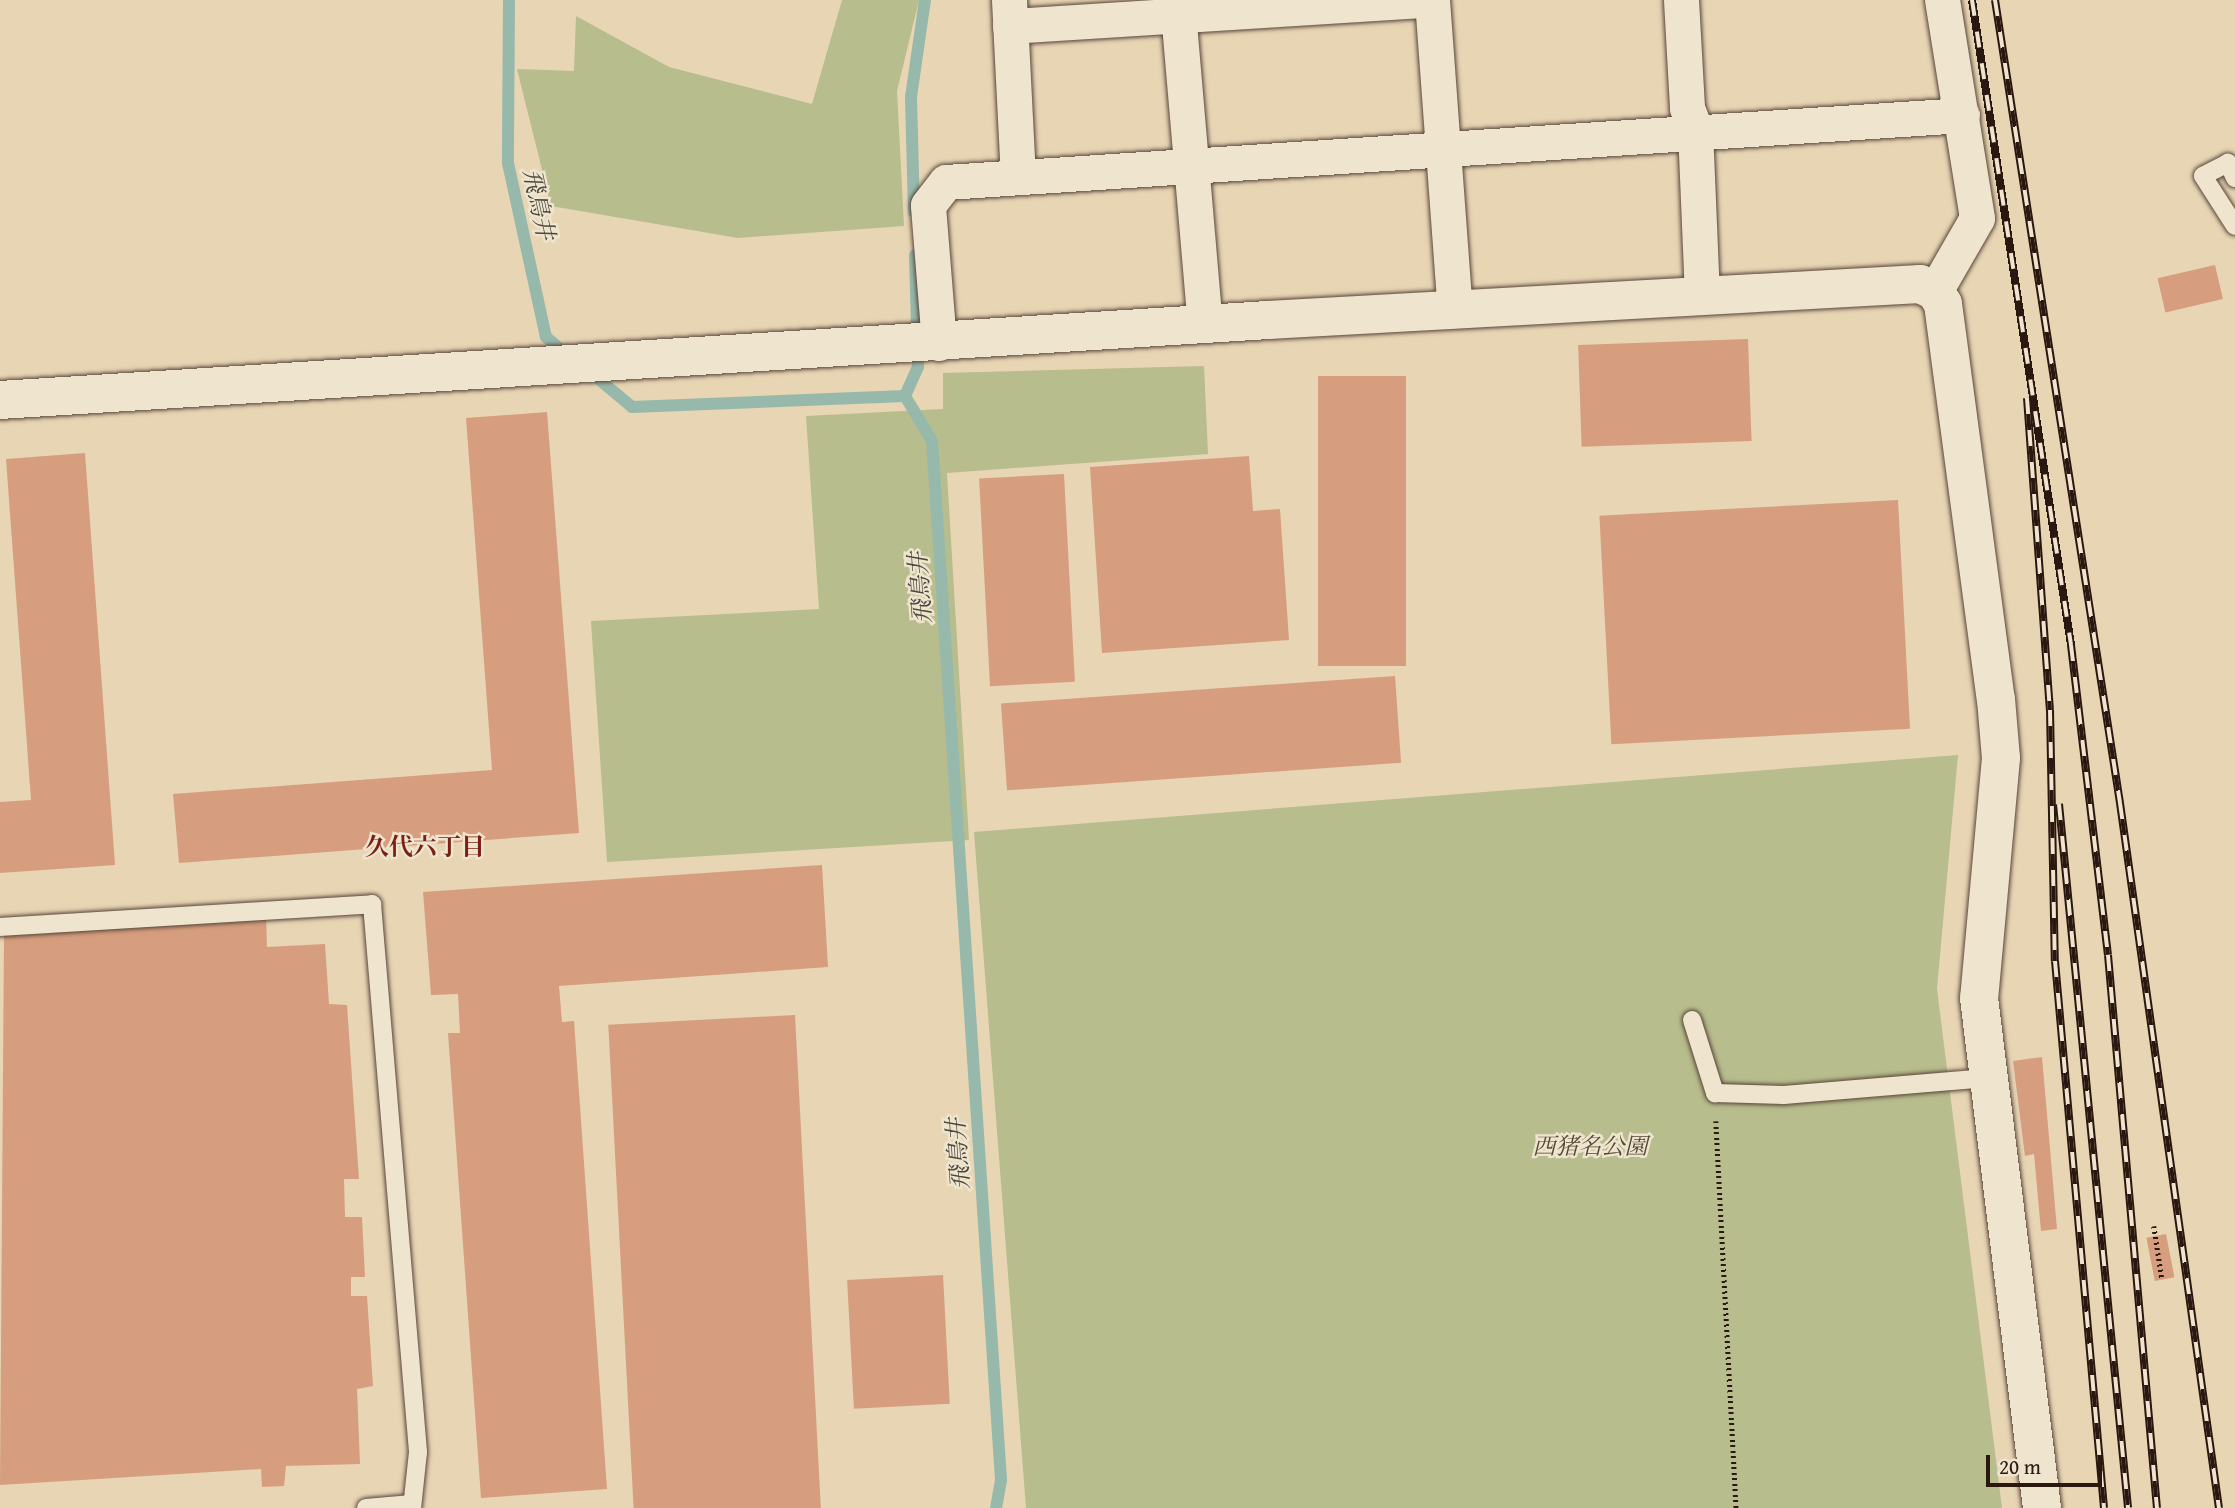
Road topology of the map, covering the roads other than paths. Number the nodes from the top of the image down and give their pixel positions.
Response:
1 (1420, 0) edge
2 (1432, 0) edge
3 (1681, 0) edge
4 (1942, 0) edge
5 (1177, 8) edge
6 (1010, 13) edge
7 (1962, 115) junction
8 (1695, 129) junction
9 (1439, 147) junction
10 (1188, 166) junction
11 (1018, 177) junction
12 (2235, 178) edge
13 (2235, 226) edge
14 (1935, 291) junction
15 (1702, 296) junction
16 (1455, 310) junction
17 (1205, 324) junction
18 (939, 343) junction
19 (0, 400) edge
20 (0, 926) edge
21 (1692, 1020) dead end
22 (1987, 1078) junction
23 (412, 1506) edge
24 (366, 1508) edge
25 (2042, 1508) edge

1 - 5 street
2 - 9 street
3 - 8 street
4 - 7 street
5 - 6 street
5 - 10 street
6 - 11 street
7 - 8 street
7 - 14 street
8 - 9 street
8 - 15 street
9 - 10 street
9 - 16 street
10 - 11 street
10 - 17 street
11 - 18 street
12 - 13 lane
14 - 15 street
14 - 22 street
15 - 16 street
16 - 17 street
17 - 18 street
18 - 19 street
20 - 23 lane
21 - 22 lane
22 - 25 street
23 - 24 lane

